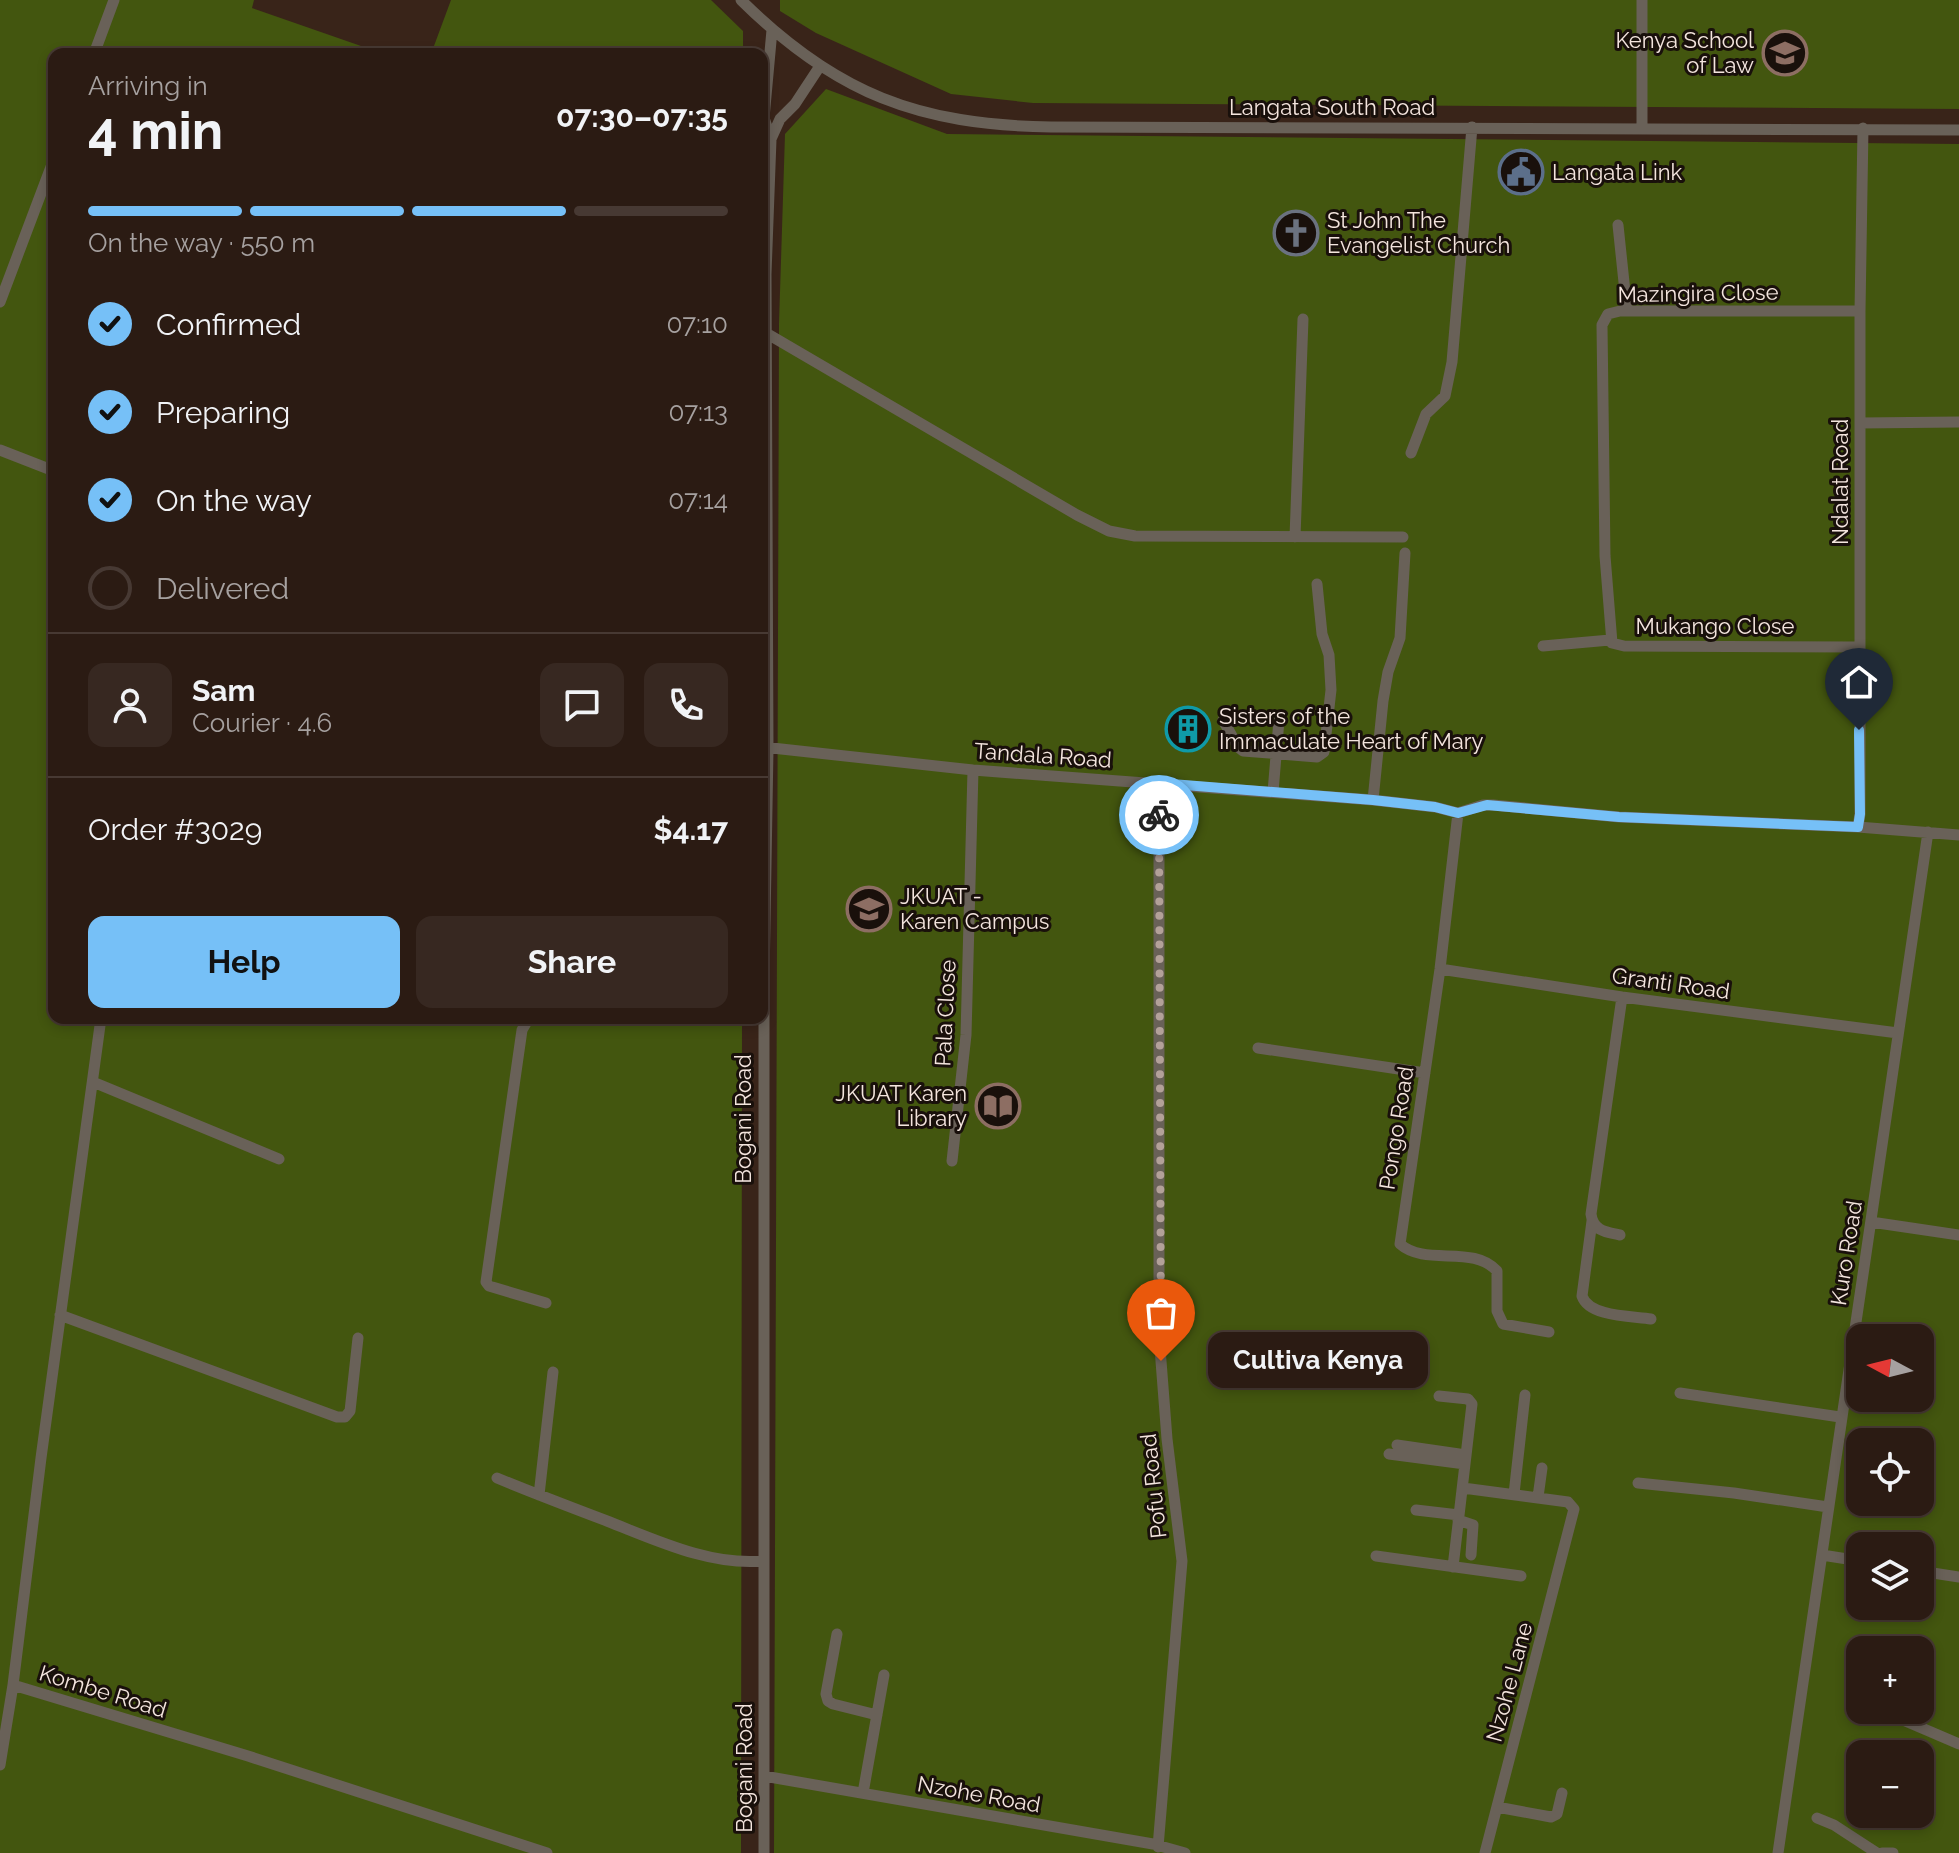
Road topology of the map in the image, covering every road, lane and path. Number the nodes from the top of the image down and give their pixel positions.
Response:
1 (114, 0) edge
2 (741, 0) edge
3 (1642, 0) edge
4 (772, 30) junction
5 (96, 48) edge
6 (820, 66) junction
7 (768, 74) edge
8 (1472, 127) junction
9 (1863, 128) junction
10 (1642, 129) junction
11 (768, 130) edge
12 (1959, 130) edge
13 (771, 139) junction
14 (48, 175) edge
15 (768, 196) edge
16 (1618, 225) dead end
17 (0, 302) edge
18 (1627, 311) junction
19 (1860, 311) junction
20 (1303, 319) dead end
21 (768, 334) edge
22 (1959, 422) edge
23 (1860, 423) junction
24 (1602, 432) joint
25 (0, 450) edge
26 (1411, 453) dead end
27 (48, 469) edge
28 (1295, 537) junction
29 (1403, 537) dead end
30 (1405, 553) dead end
31 (1317, 584) dead end
32 (1610, 640) junction
33 (1543, 646) dead end
34 (1858, 647) junction
35 (1223, 720) dead end
36 (1279, 720) dead end
37 (768, 748) edge
38 (1276, 753) junction
39 (973, 770) junction
40 (1159, 783) junction
41 (1273, 792) junction
42 (1373, 800) junction
43 (1458, 813) junction
44 (1863, 827) junction
45 (1928, 832) junction
46 (1959, 835) edge
47 (1440, 969) junction
48 (1622, 997) junction
49 (100, 1024) edge
50 (526, 1024) edge
51 (764, 1024) edge
52 (1898, 1033) junction
53 (1258, 1048) dead end
54 (1425, 1073) junction
55 (93, 1082) junction
56 (279, 1159) dead end
57 (952, 1161) dead end
58 (1592, 1221) junction
59 (1871, 1222) junction
60 (1620, 1235) dead end
61 (1959, 1235) edge
62 (546, 1303) dead end
63 (60, 1315) junction
64 (1651, 1319) dead end
65 (1549, 1332) dead end
66 (358, 1338) dead end
67 (553, 1372) dead end
68 (1680, 1393) dead end
69 (1525, 1395) dead end
70 (1439, 1396) dead end
71 (1840, 1417) junction
72 (1393, 1450) dead end
73 (1466, 1459) junction
74 (1542, 1468) dead end
75 (497, 1478) dead end
76 (1638, 1483) dead end
77 (1463, 1488) junction
78 (1514, 1494) junction
79 (539, 1495) junction
80 (1538, 1497) junction
81 (1828, 1507) junction
82 (1416, 1510) dead end
83 (1458, 1518) junction
84 (1471, 1555) dead end
85 (1822, 1555) junction
86 (1376, 1556) dead end
87 (1846, 1559) edge
88 (763, 1561) junction
89 (1453, 1567) junction
90 (1934, 1573) edge
91 (1521, 1576) dead end
92 (1959, 1577) edge
93 (837, 1634) dead end
94 (884, 1675) dead end
95 (13, 1685) junction
96 (877, 1715) junction
97 (1912, 1724) edge
98 (1959, 1744) edge
99 (0, 1765) edge
100 (764, 1776) junction
101 (863, 1793) junction
102 (1562, 1793) dead end
103 (1497, 1807) junction
104 (1817, 1818) dead end
105 (1154, 1848) edge
106 (547, 1853) edge
107 (764, 1853) edge
108 (1185, 1853) edge
109 (1485, 1853) edge
110 (1778, 1853) edge
111 (1880, 1853) edge
112 (1893, 1853) edge

1 - 5 street
2 - 4 street, Langata South Road
3 - 10 street
4 - 6 street, Langata South Road
4 - 7 street, Bogani Road
6 - 8 street, Langata South Road
6 - 13 street
8 - 10 street, Langata South Road
8 - 26 street
9 - 10 street, Langata South Road
9 - 12 street, Langata South Road
9 - 19 street, Ndalat Road
11 - 13 street, Bogani Road
13 - 15 street, Bogani Road
14 - 17 street
16 - 18 street
18 - 19 street, Mazingira Close
18 - 24 street, Mazingira Close
19 - 23 street, Ndalat Road
20 - 28 street
21 - 28 street
22 - 23 street
23 - 34 street, Ndalat Road
24 - 32 street, Mukango Close
25 - 27 street
28 - 29 street
30 - 42 street
31 - 38 street
32 - 33 street
32 - 34 street, Mukango Close
34 - 44 street, Ndalat Road
35 - 38 street
36 - 38 street
37 - 39 street, Tandala Road
38 - 41 street
39 - 40 street, Tandala Road
39 - 57 street, Pala Close
40 - 41 street, Tandala Road
40 - 105 street, Pofu Road
41 - 42 street, Tandala Road
42 - 43 street, Tandala Road
43 - 44 street
43 - 47 street, Pongo Road
44 - 45 street
45 - 46 street
45 - 52 street, Kuro Road
47 - 48 street, Granti Road
47 - 54 street, Pongo Road
48 - 52 street, Granti Road
48 - 58 street
49 - 55 street, Kombe Road
50 - 62 street
51 - 88 street, Bogani Road
52 - 59 street, Kuro Road
53 - 54 street
54 - 65 street, Pongo Road
55 - 56 street
55 - 63 street, Kombe Road
58 - 60 street
58 - 64 street
59 - 61 street
59 - 71 street, Kuro Road
63 - 66 street
63 - 95 street, Kombe Road
67 - 79 street
68 - 71 street
69 - 78 street
70 - 73 street
71 - 81 street, Kuro Road
72 - 73 street
73 - 77 street
74 - 80 street
75 - 79 street
76 - 81 street
77 - 78 street
77 - 83 street
78 - 80 street
79 - 88 street
80 - 103 street, Nzohe Lane
81 - 85 street, Kuro Road
82 - 83 street
83 - 84 street
83 - 89 street
85 - 87 street
85 - 110 street, Kuro Road
86 - 89 street
88 - 100 street, Bogani Road
89 - 91 street
90 - 92 street
93 - 96 street
94 - 96 street
95 - 99 street
95 - 106 street, Kombe Road
96 - 101 street
97 - 98 street
100 - 101 street, Nzohe Road
100 - 107 street, Bogani Road
101 - 105 street, Nzohe Road
102 - 103 street
103 - 109 street, Nzohe Lane
104 - 111 street
105 - 108 street, Nzohe Road
111 - 112 street

